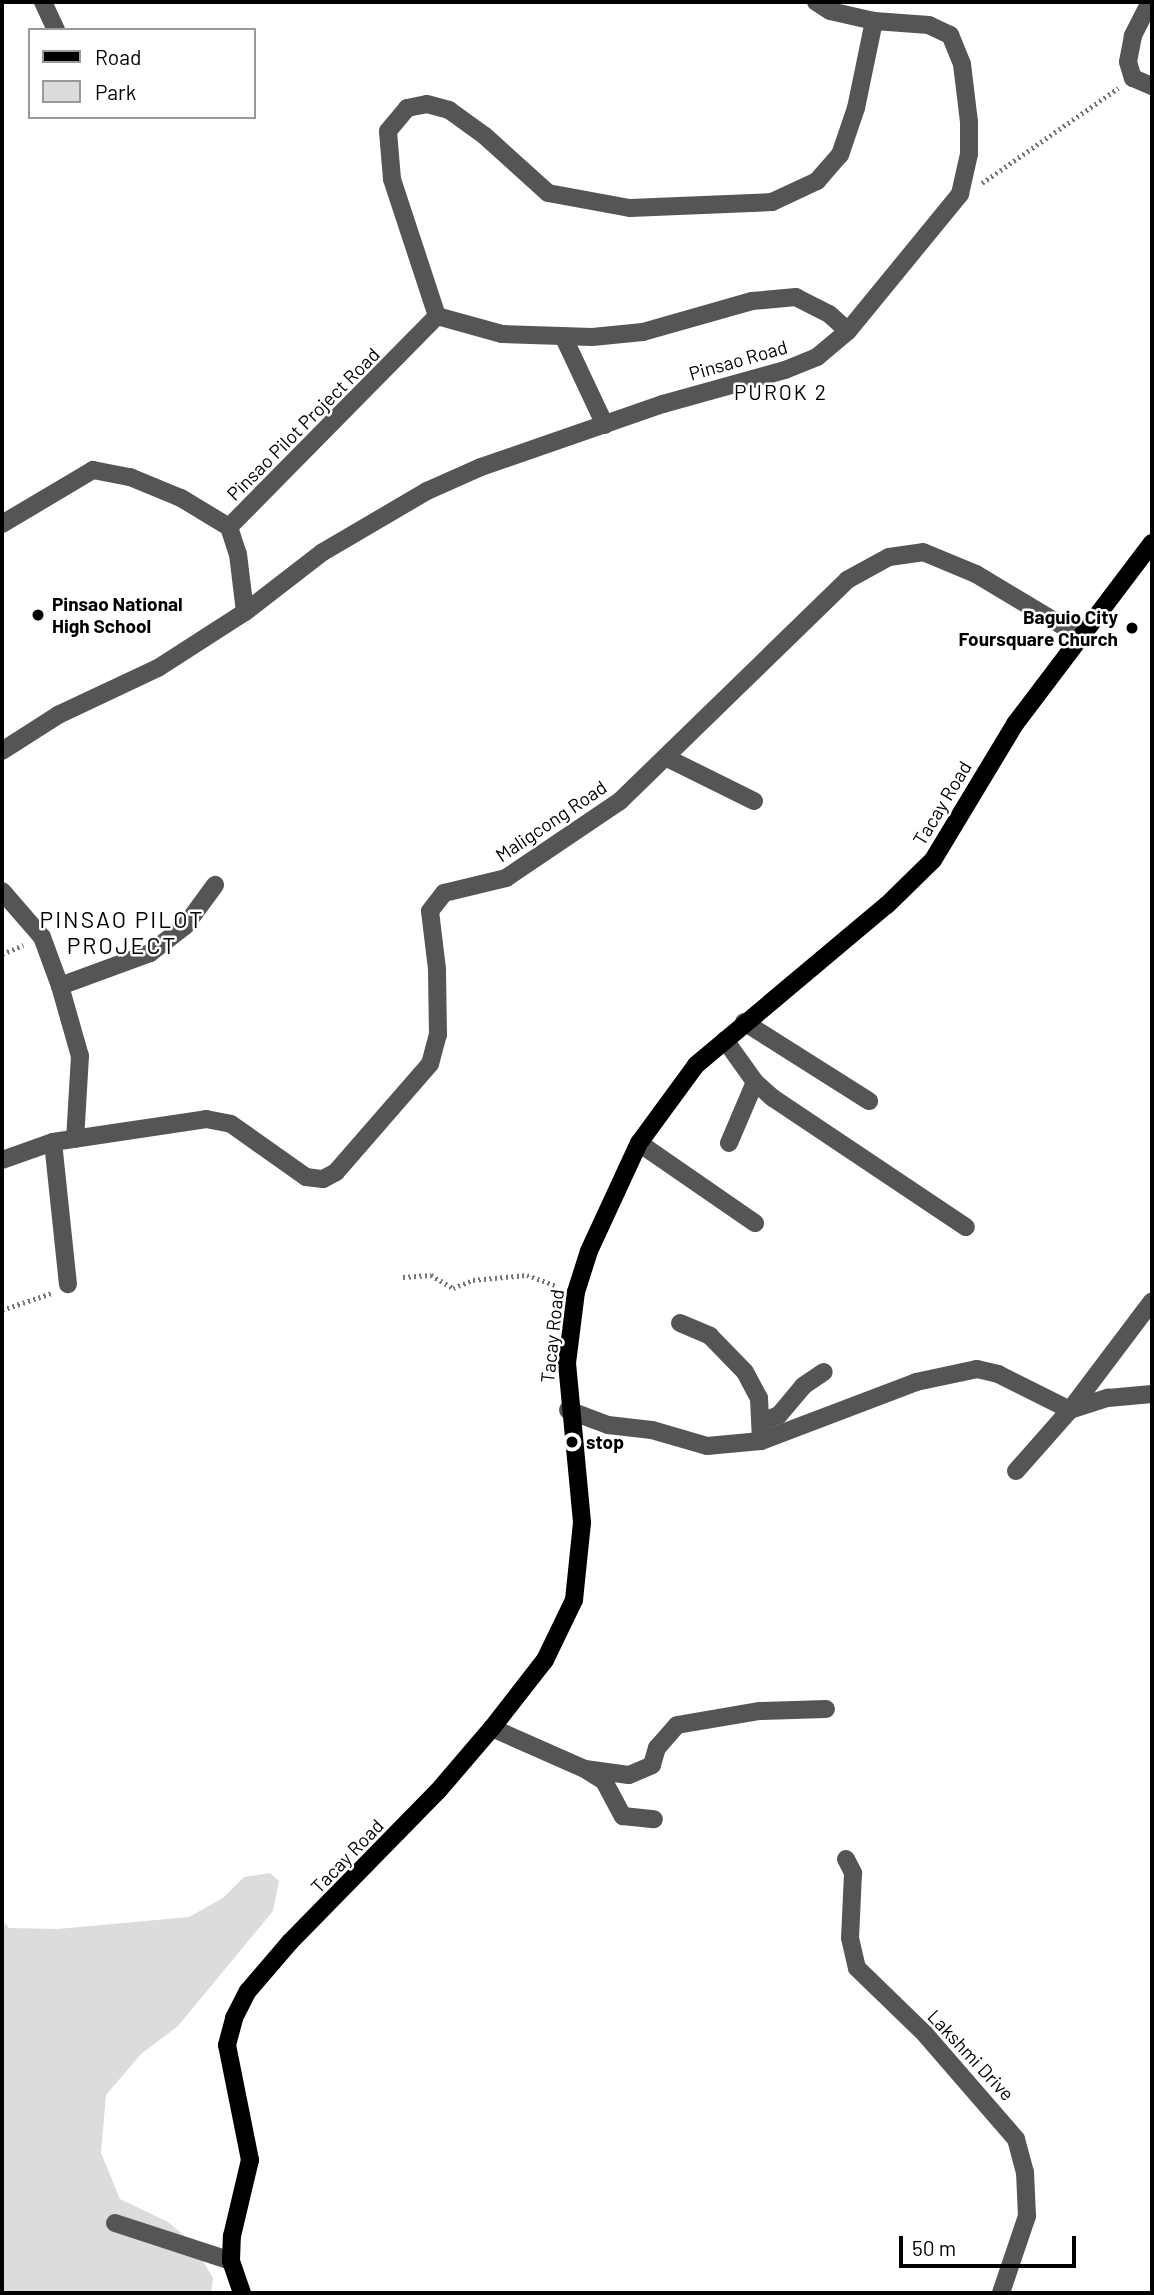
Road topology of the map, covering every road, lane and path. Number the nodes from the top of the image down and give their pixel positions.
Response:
1 (43, 2) edge
2 (816, 2) edge
3 (1150, 2) edge
4 (874, 21) junction
5 (55, 28) edge
6 (1152, 86) edge
7 (1104, 96) dead end
8 (974, 186) dead end
9 (437, 316) junction
10 (848, 331) junction
11 (564, 338) junction
12 (605, 425) junction
13 (2, 524) edge
14 (229, 527) junction
15 (1152, 543) edge
16 (245, 612) junction
17 (1078, 635) junction
18 (2, 751) edge
19 (667, 758) junction
20 (754, 801) dead end
21 (215, 885) dead end
22 (2, 891) edge
23 (60, 986) junction
24 (744, 1022) junction
25 (725, 1040) junction
26 (755, 1082) junction
27 (869, 1101) dead end
28 (75, 1139) junction
29 (53, 1142) junction
30 (639, 1143) junction
31 (729, 1143) dead end
32 (2, 1160) edge
33 (755, 1223) dead end
34 (966, 1227) dead end
35 (403, 1277) dead end
36 (68, 1284) joint
37 (569, 1290) dead end
38 (1152, 1301) edge
39 (2, 1310) edge
40 (680, 1323) dead end
41 (824, 1372) dead end
42 (1152, 1394) edge
43 (1070, 1409) junction
44 (568, 1410) junction
45 (761, 1422) junction
46 (761, 1441) junction
47 (1016, 1471) dead end
48 (826, 1709) dead end
49 (492, 1728) junction
50 (585, 1769) junction
51 (654, 1819) dead end
52 (846, 1859) dead end
53 (115, 2222) dead end
54 (231, 2261) junction
55 (242, 2293) edge
56 (1001, 2293) edge

1 - 5 street
2 - 4 street, Pinsao Road
3 - 6 street
4 - 9 street
4 - 10 street, Pinsao Road
7 - 8 path
9 - 11 street
9 - 14 street, Pinsao Pilot Project Road
10 - 11 street
10 - 12 street, Pinsao Road
11 - 12 street
12 - 16 street, Pinsao Road
13 - 14 street, Pinsao Pilot Project Road
14 - 16 street
15 - 17 main road, Tacay Road
16 - 18 street
17 - 19 street, Maligcong Road
17 - 24 main road, Tacay Road
19 - 20 street
19 - 28 street, Maligcong Road
21 - 23 street
22 - 23 street
23 - 28 street
24 - 25 main road, Tacay Road
24 - 27 street
25 - 26 street
25 - 30 main road, Tacay Road
26 - 31 street
26 - 34 street
28 - 29 street, Maligcong Road
29 - 32 street, Maligcong Road
29 - 36 street
30 - 33 street
30 - 44 main road, Tacay Road
35 - 37 path
36 - 39 path
38 - 43 street
40 - 45 street
41 - 45 street
42 - 43 street
43 - 46 street
43 - 47 street
44 - 46 street
44 - 49 main road, Tacay Road
45 - 46 street
48 - 50 street
49 - 50 street
49 - 54 main road, Tacay Road
50 - 51 street
52 - 56 street, Lakshmi Drive
53 - 54 street
54 - 55 main road, Tacay Road

